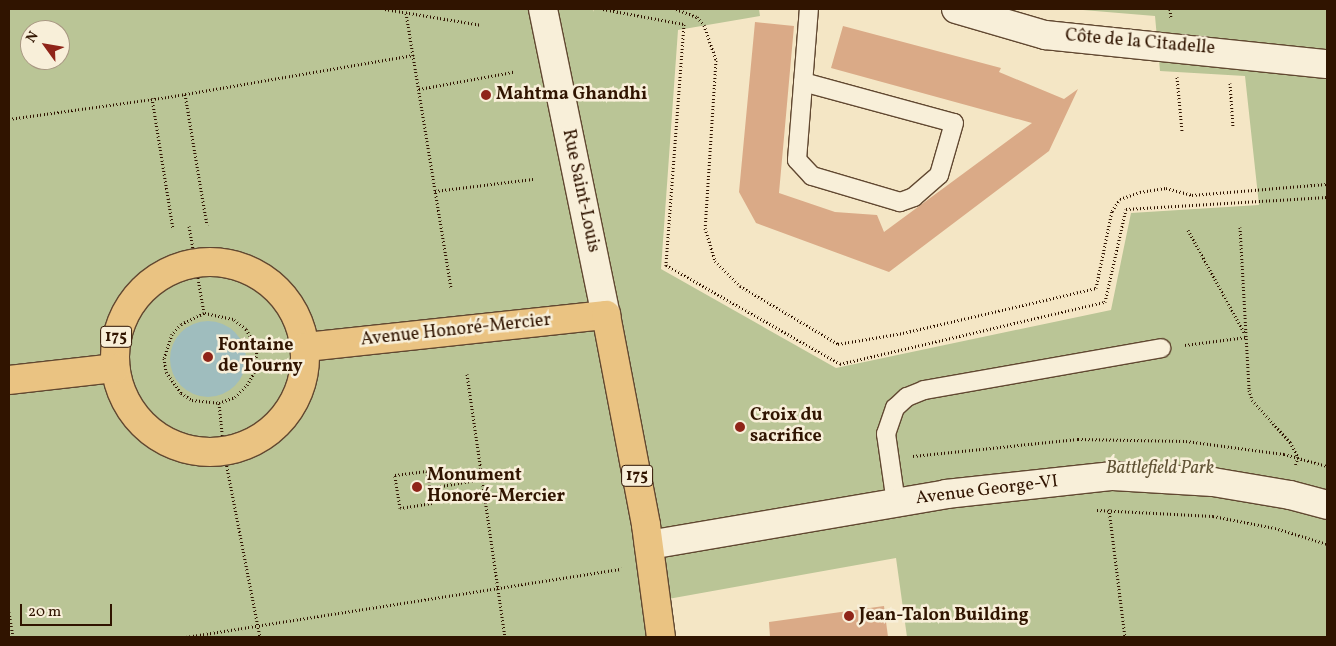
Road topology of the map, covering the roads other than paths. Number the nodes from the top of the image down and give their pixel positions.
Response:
1 (543, 9) edge
2 (808, 9) edge
3 (956, 9) edge
4 (1327, 64) edge
5 (803, 82) junction
6 (606, 315) junction
7 (306, 347) junction
8 (1161, 348) road end
9 (115, 368) junction
10 (9, 380) edge
11 (896, 503) junction
12 (1327, 505) edge
13 (650, 555) junction
14 (661, 637) edge

1 - 6 street, Rue Saint-Louis
2 - 5 lane
3 - 4 street, Côte de la Citadelle
5 - 5 lane
6 - 7 main road, Avenue Honoré-Mercier
6 - 13 main road, 175
7 - 9 main road, 175
7 - 9 main road, 175
8 - 11 lane
9 - 10 main road, 175
11 - 12 street, Avenue George-VI
11 - 13 street, Avenue George-VI
13 - 14 main road, 175

